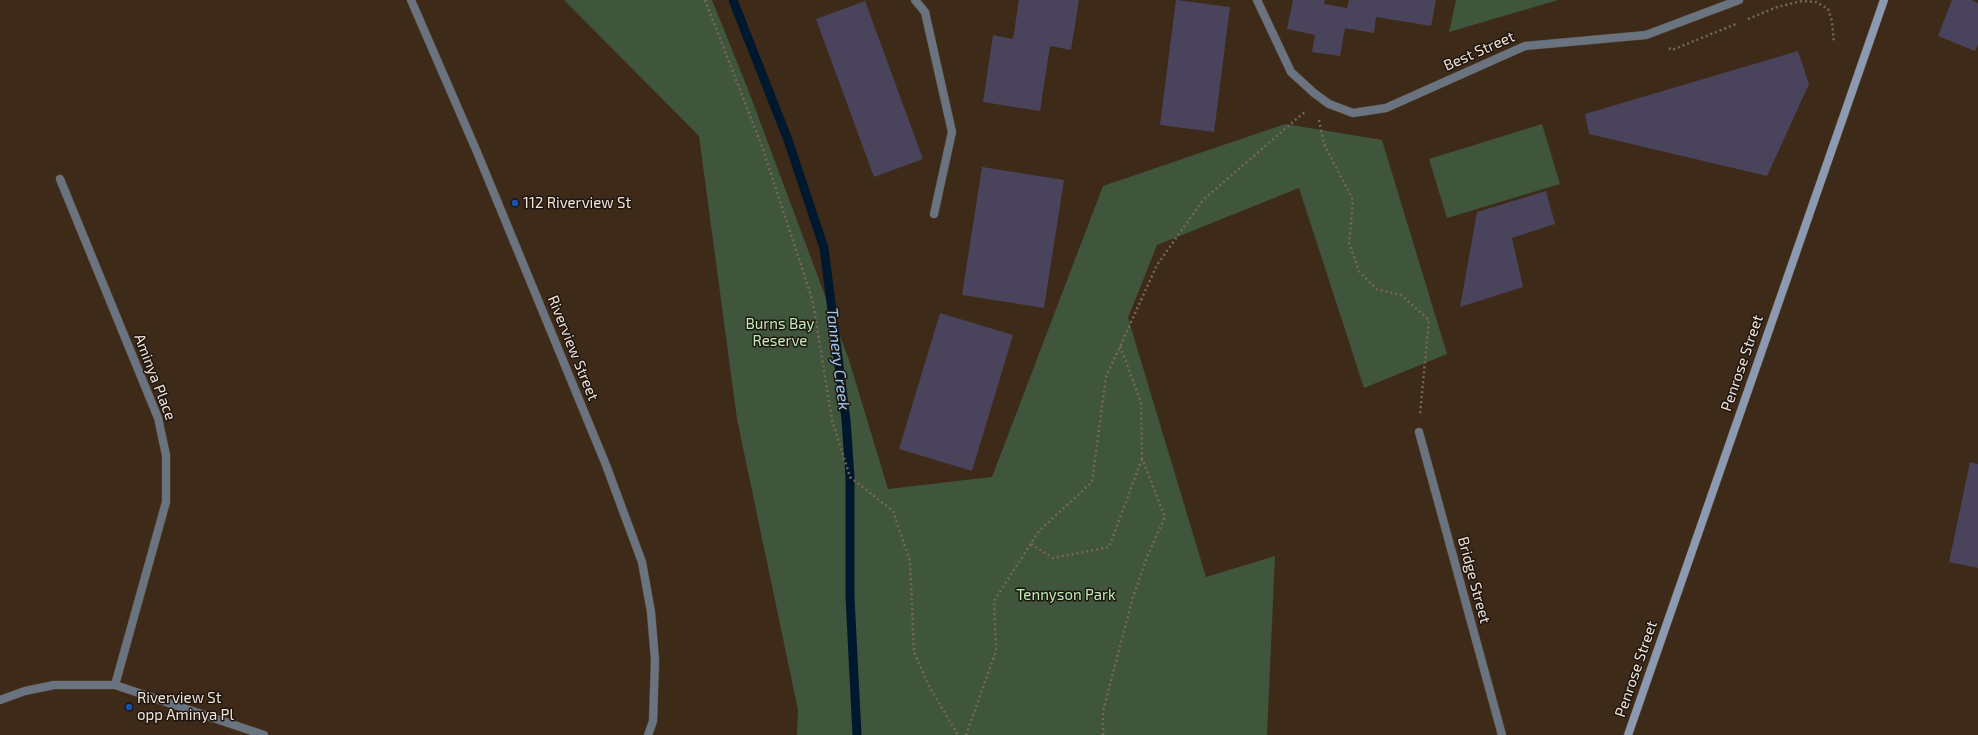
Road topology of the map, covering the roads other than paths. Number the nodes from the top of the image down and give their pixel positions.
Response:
1 (411, 0) edge
2 (914, 0) edge
3 (1256, 0) edge
4 (1739, 0) edge
5 (1884, 0) edge
6 (60, 179) dead end
7 (934, 214) dead end
8 (1419, 432) road end
9 (115, 685) junction
10 (0, 700) edge
11 (653, 721) junction
12 (264, 735) edge
13 (648, 735) edge
14 (653, 735) edge
15 (1502, 735) edge
16 (1628, 735) edge

1 - 11 street, Riverview Street
2 - 7 street
3 - 4 street, Best Street
5 - 16 main road, Penrose Street
6 - 9 street, Aminya Place
8 - 15 street, Bridge Street
9 - 10 street
9 - 12 street
11 - 13 street, Riverview Street
11 - 14 street, Riverview Street

